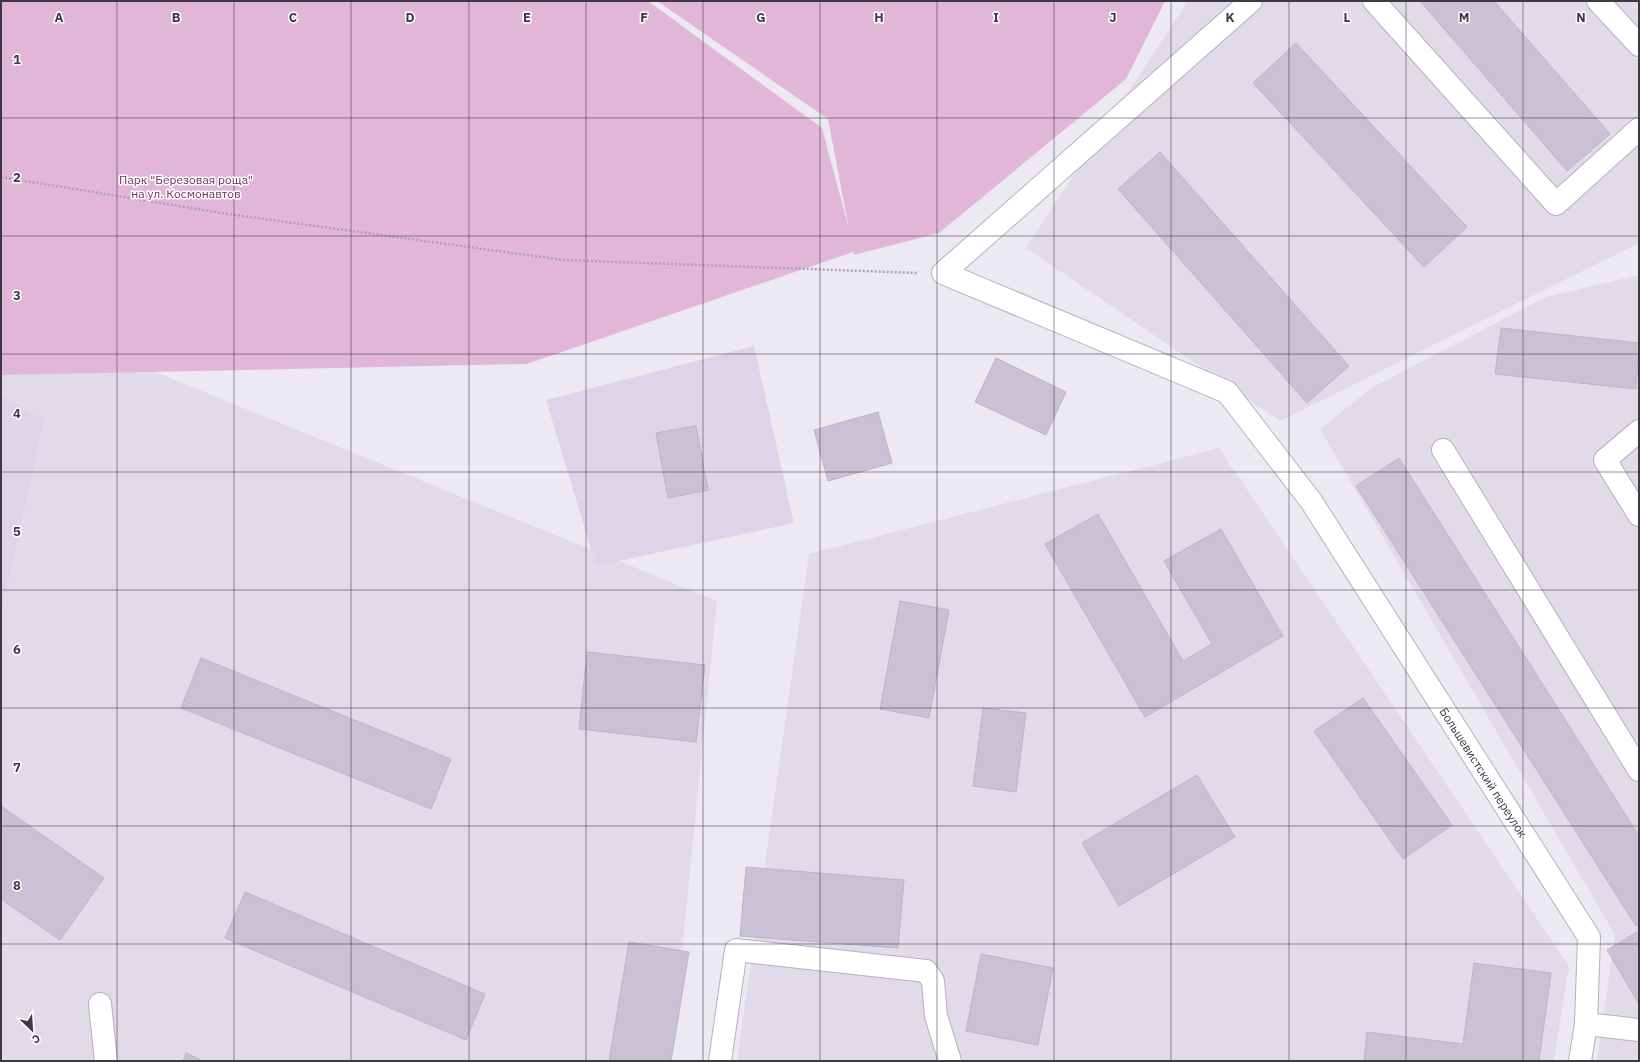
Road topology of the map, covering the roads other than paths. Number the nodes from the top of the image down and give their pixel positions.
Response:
1 (1251, 1) edge
2 (1374, 1) edge
3 (1598, 1) edge
4 (1639, 45) edge
5 (1639, 129) edge
6 (1639, 431) edge
7 (1443, 450) dead end
8 (1639, 515) edge
9 (1639, 770) edge
10 (100, 1004) dead end
11 (1586, 1024) junction
12 (1639, 1030) edge
13 (106, 1061) edge
14 (720, 1061) edge
15 (950, 1061) edge
16 (1580, 1061) edge

1 - 11 street, Большевистский переулок
2 - 5 street
3 - 4 street
6 - 8 street
7 - 9 street
10 - 13 street
11 - 12 street
11 - 16 street, Большевистский переулок
14 - 15 street

